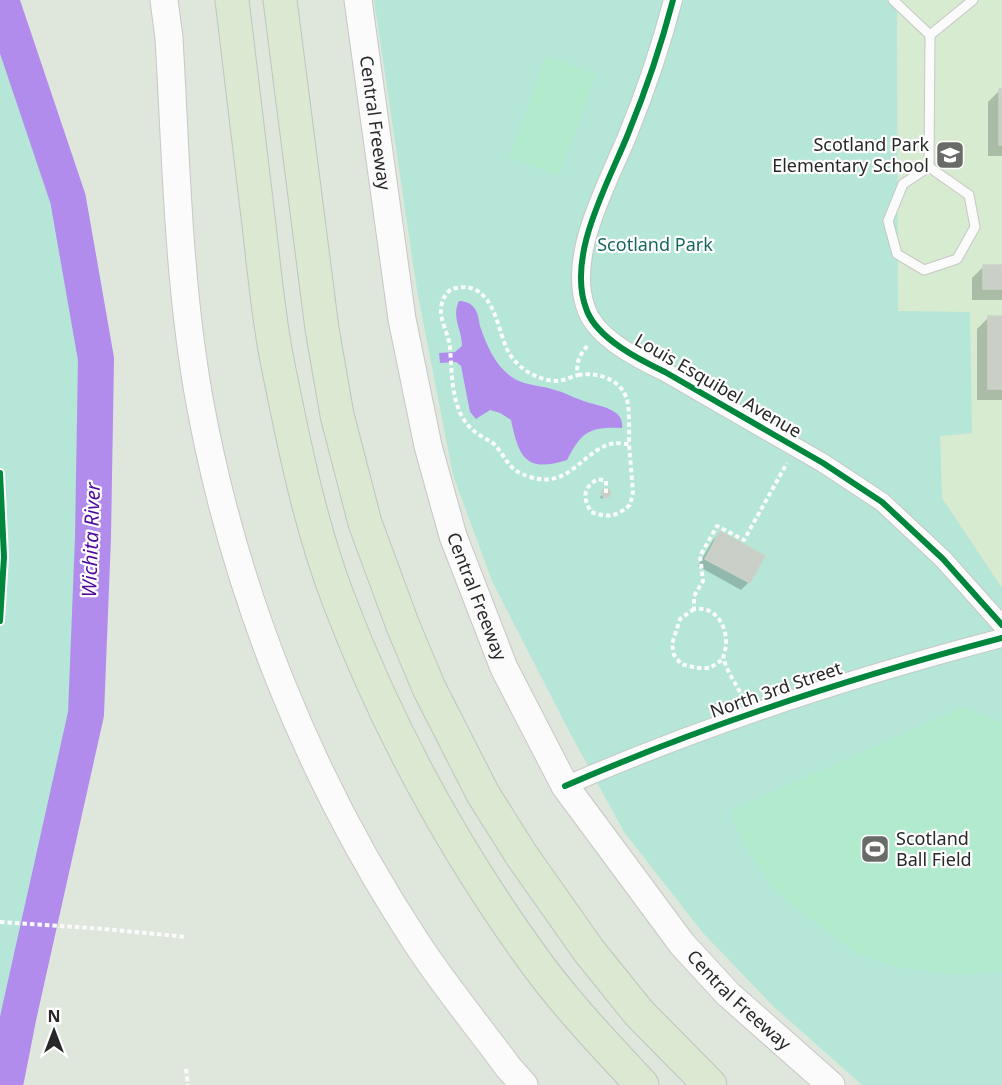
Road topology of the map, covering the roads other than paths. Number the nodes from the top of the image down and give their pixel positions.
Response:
1 (164, 0) edge
2 (232, 0) edge
3 (280, 0) edge
4 (358, 0) edge
5 (673, 0) edge
6 (893, 0) edge
7 (973, 0) edge
8 (930, 35) junction
9 (929, 167) junction
10 (1002, 625) edge
11 (1002, 638) edge
12 (566, 786) junction
13 (524, 1085) edge
14 (642, 1085) edge
15 (710, 1085) edge
16 (831, 1085) edge

1 - 13 main road
2 - 14 highway
3 - 15 highway
4 - 12 main road, Central Freeway
5 - 10 street, Louis Esquibel Avenue
6 - 8 lane
7 - 8 lane
8 - 9 lane
9 - 9 lane
11 - 12 street, North 3rd Street
12 - 16 main road, Central Freeway

